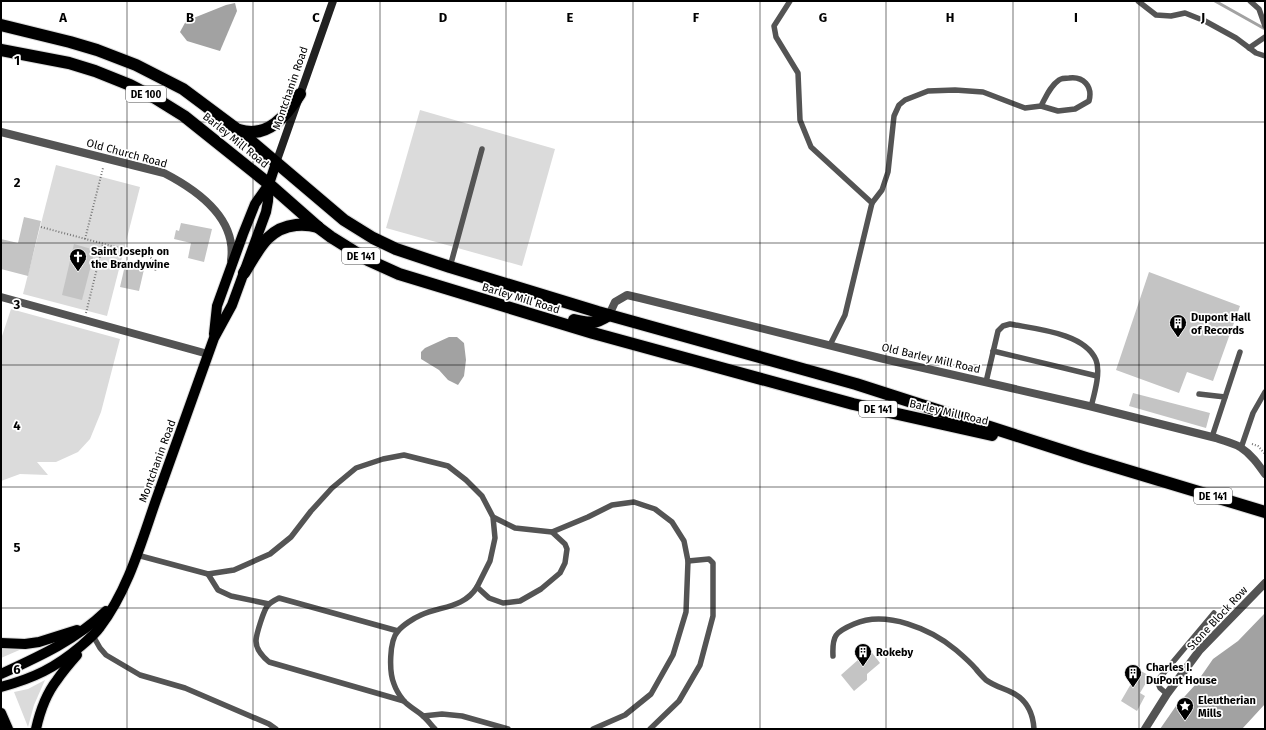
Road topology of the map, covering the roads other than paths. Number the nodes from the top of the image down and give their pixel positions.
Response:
1 (333, 1) edge
2 (790, 1) edge
3 (1138, 1) edge
4 (1250, 1) edge
5 (1262, 10) edge
6 (1, 21) edge
7 (1, 25) edge
8 (1265, 26) edge
9 (23, 30) junction
10 (1265, 37) edge
11 (1249, 48) junction
12 (1, 50) edge
13 (1265, 56) edge
14 (300, 94) junction
15 (1041, 106) junction
16 (238, 130) junction
17 (1, 132) edge
18 (482, 148) dead end
19 (276, 163) junction
20 (269, 184) junction
21 (872, 203) junction
22 (319, 228) junction
23 (450, 267) junction
24 (244, 273) junction
25 (228, 276) junction
26 (470, 296) junction
27 (1, 297) edge
28 (608, 315) junction
29 (214, 338) junction
30 (830, 345) junction
31 (994, 351) junction
32 (1240, 352) dead end
33 (208, 354) junction
34 (1097, 376) junction
35 (986, 382) junction
36 (1265, 392) edge
37 (1199, 394) dead end
38 (1225, 397) junction
39 (1091, 406) junction
40 (1212, 438) junction
41 (1241, 448) junction
42 (1086, 458) junction
43 (1265, 474) edge
44 (1265, 512) edge
45 (493, 517) junction
46 (552, 532) junction
47 (137, 555) junction
48 (688, 561) junction
49 (208, 574) junction
50 (1265, 583) edge
51 (477, 587) junction
52 (121, 592) junction
53 (269, 604) junction
54 (1214, 613) dead end
55 (90, 626) junction
56 (398, 631) junction
57 (92, 636) junction
58 (1, 643) edge
59 (833, 656) dead end
60 (1, 674) edge
61 (1, 687) edge
62 (1167, 694) junction
63 (404, 701) junction
64 (1, 713) edge
65 (423, 716) junction
66 (8, 729) edge
67 (36, 729) edge
68 (276, 729) edge
69 (435, 729) edge
70 (508, 729) edge
71 (593, 729) edge
72 (650, 729) edge
73 (1034, 729) edge
74 (1145, 729) edge

1 - 14 main road, Montchanin Road
2 - 21 lane
3 - 11 lane
4 - 5 lane
5 - 8 lane
6 - 9 highway
7 - 9 highway, DE 100
9 - 16 highway, Barley Mill Road / DE 100
10 - 11 lane
11 - 13 lane
12 - 20 highway, Barley Mill Road / DE 100
14 - 16 highway
14 - 19 main road, Montchanin Road
15 - 15 lane
15 - 21 lane
16 - 19 highway, Barley Mill Road / DE 141
17 - 25 street, Old Church Road
18 - 23 lane
19 - 20 main road, Montchanin Road
19 - 23 highway, Barley Mill Road / DE 141
20 - 22 highway, Barley Mill Road / DE 141
20 - 24 main road, Montchanin Road
20 - 25 main road, Montchanin Road
21 - 30 lane
22 - 24 highway
22 - 26 highway, Barley Mill Road / DE 141
23 - 28 highway, Barley Mill Road / DE 141
24 - 29 main road, Montchanin Road
25 - 29 main road, Montchanin Road
26 - 28 highway
26 - 42 highway, Barley Mill Road / DE 141
27 - 33 street
28 - 30 street, Old Barley Mill Road
28 - 42 highway, Barley Mill Road / DE 141
29 - 33 main road, Montchanin Road
30 - 35 street, Old Barley Mill Road
31 - 34 lane
31 - 34 lane
31 - 35 lane
32 - 38 lane
33 - 47 main road, Montchanin Road
34 - 39 lane
35 - 39 street, Old Barley Mill Road
36 - 41 lane
37 - 38 lane
38 - 40 lane
39 - 40 street, Old Barley Mill Road
40 - 41 street, Old Barley Mill Road
41 - 43 street, Old Barley Mill Road
42 - 44 highway, Barley Mill Road / DE 141
45 - 46 lane
45 - 49 lane
45 - 51 lane
46 - 48 lane
46 - 51 lane
47 - 49 lane
47 - 52 main road, Montchanin Road
48 - 71 lane
48 - 72 lane
49 - 53 lane
50 - 62 street, Stone Block Row
51 - 56 lane
52 - 55 main road, Montchanin Road
52 - 57 main road, Montchanin Road
53 - 56 lane
53 - 63 lane
54 - 62 lane
55 - 57 lane
55 - 58 main road
55 - 60 main road, Montchanin Road
56 - 63 lane
57 - 61 main road, Montchanin Road
57 - 67 main road
57 - 68 lane
59 - 73 lane
62 - 74 street, Stone Block Row
63 - 65 lane
64 - 66 main road
65 - 69 lane
65 - 70 lane

